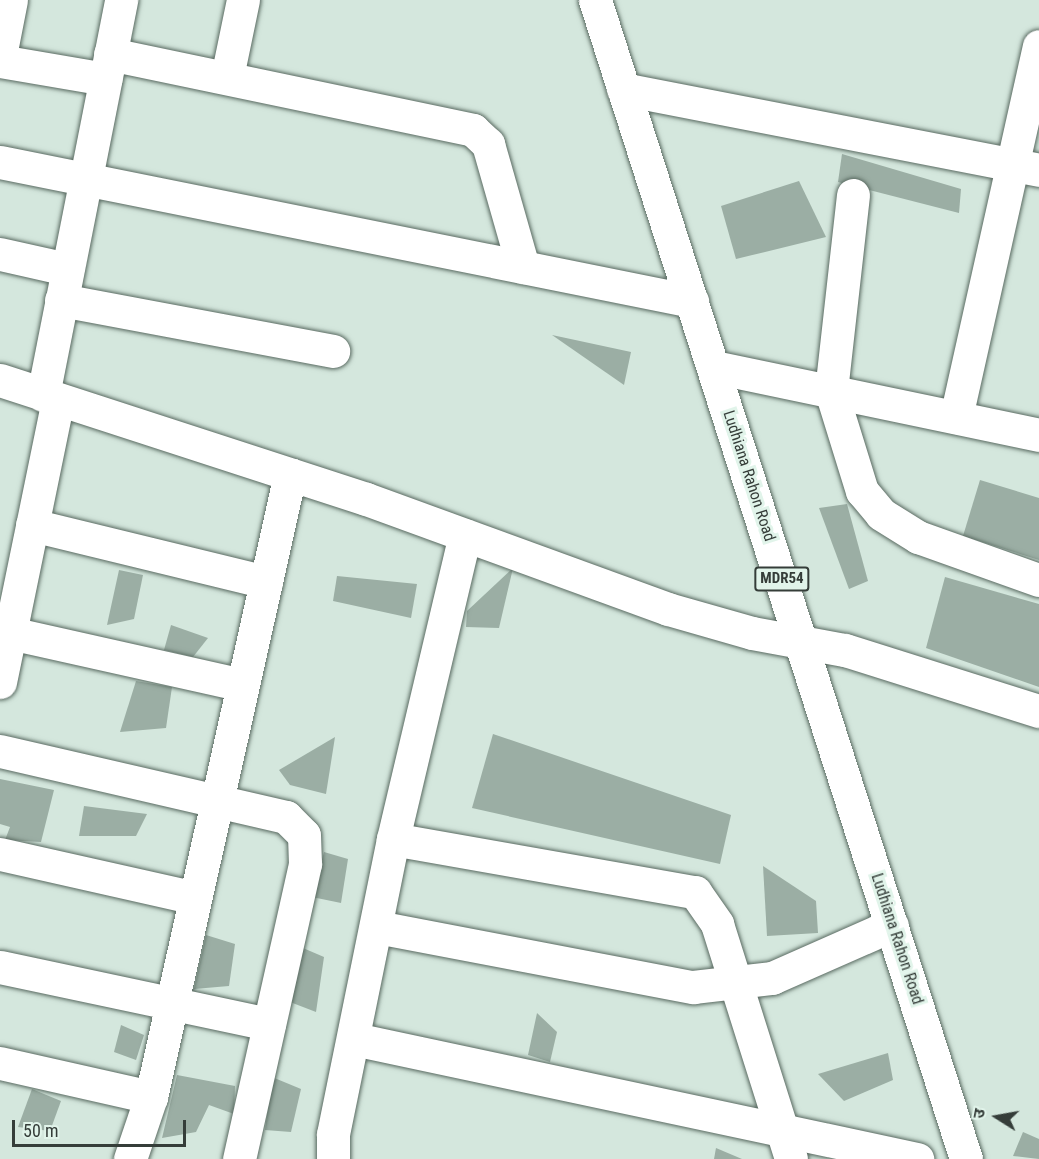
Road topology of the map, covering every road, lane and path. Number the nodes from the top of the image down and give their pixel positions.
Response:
1 (11, 0) edge
2 (121, 0) edge
3 (243, 0) edge
4 (595, 0) edge
5 (1039, 46) edge
6 (0, 56) edge
7 (0, 61) edge
8 (107, 67) junction
9 (227, 77) junction
10 (624, 89) junction
11 (0, 162) edge
12 (1027, 168) edge
13 (85, 179) junction
14 (853, 195) dead end
15 (0, 254) edge
16 (523, 267) junction
17 (64, 284) junction
18 (692, 301) junction
19 (333, 351) dead end
20 (714, 367) junction
21 (0, 380) edge
22 (831, 391) junction
23 (51, 397) junction
24 (956, 417) junction
25 (1039, 435) edge
26 (290, 474) junction
27 (32, 525) junction
28 (465, 535) junction
29 (1039, 580) edge
30 (266, 582) junction
31 (10, 633) junction
32 (803, 644) junction
33 (0, 682) edge
34 (242, 685) junction
35 (1039, 711) edge
36 (0, 751) edge
37 (216, 801) junction
38 (393, 839) junction
39 (0, 854) edge
40 (195, 898) junction
41 (892, 925) junction
42 (377, 927) junction
43 (0, 967) edge
44 (738, 985) junction
45 (171, 1004) junction
46 (269, 1024) junction
47 (354, 1039) junction
48 (0, 1063) edge
49 (151, 1097) junction
50 (787, 1146) edge
51 (130, 1159) edge
52 (239, 1159) edge
53 (333, 1159) edge
54 (916, 1159) edge
55 (966, 1159) edge

1 - 6 street
2 - 8 street
3 - 9 street
4 - 10 street, Ludhiana Rahon Road / MDR54
5 - 12 street
7 - 8 street
8 - 9 street
8 - 13 street
9 - 16 street
10 - 12 street
10 - 18 street, Ludhiana Rahon Road / MDR54
11 - 13 street
12 - 24 street
13 - 16 street
13 - 17 street
14 - 22 street
15 - 17 street
16 - 18 street
17 - 19 street
17 - 23 street
18 - 20 street, Ludhiana Rahon Road / MDR54
20 - 22 street
20 - 32 street, Ludhiana Rahon Road / MDR54
21 - 23 street
22 - 24 street
22 - 29 street
23 - 26 street
23 - 27 street
24 - 25 street
26 - 28 street
26 - 30 street
27 - 30 street
27 - 31 street
28 - 32 street
28 - 38 street
30 - 34 street
31 - 33 street
31 - 34 street
32 - 35 street
32 - 41 street, Ludhiana Rahon Road / MDR54
34 - 37 street
36 - 37 street
37 - 40 street
37 - 46 street
38 - 42 street
38 - 44 street
39 - 40 street
40 - 45 street
41 - 44 street
41 - 55 street, Ludhiana Rahon Road / MDR54
42 - 44 street
42 - 47 street
43 - 45 street
44 - 50 street
45 - 46 street
45 - 49 street
46 - 52 street
47 - 50 street
47 - 53 street
48 - 49 street
49 - 51 street
50 - 54 street

